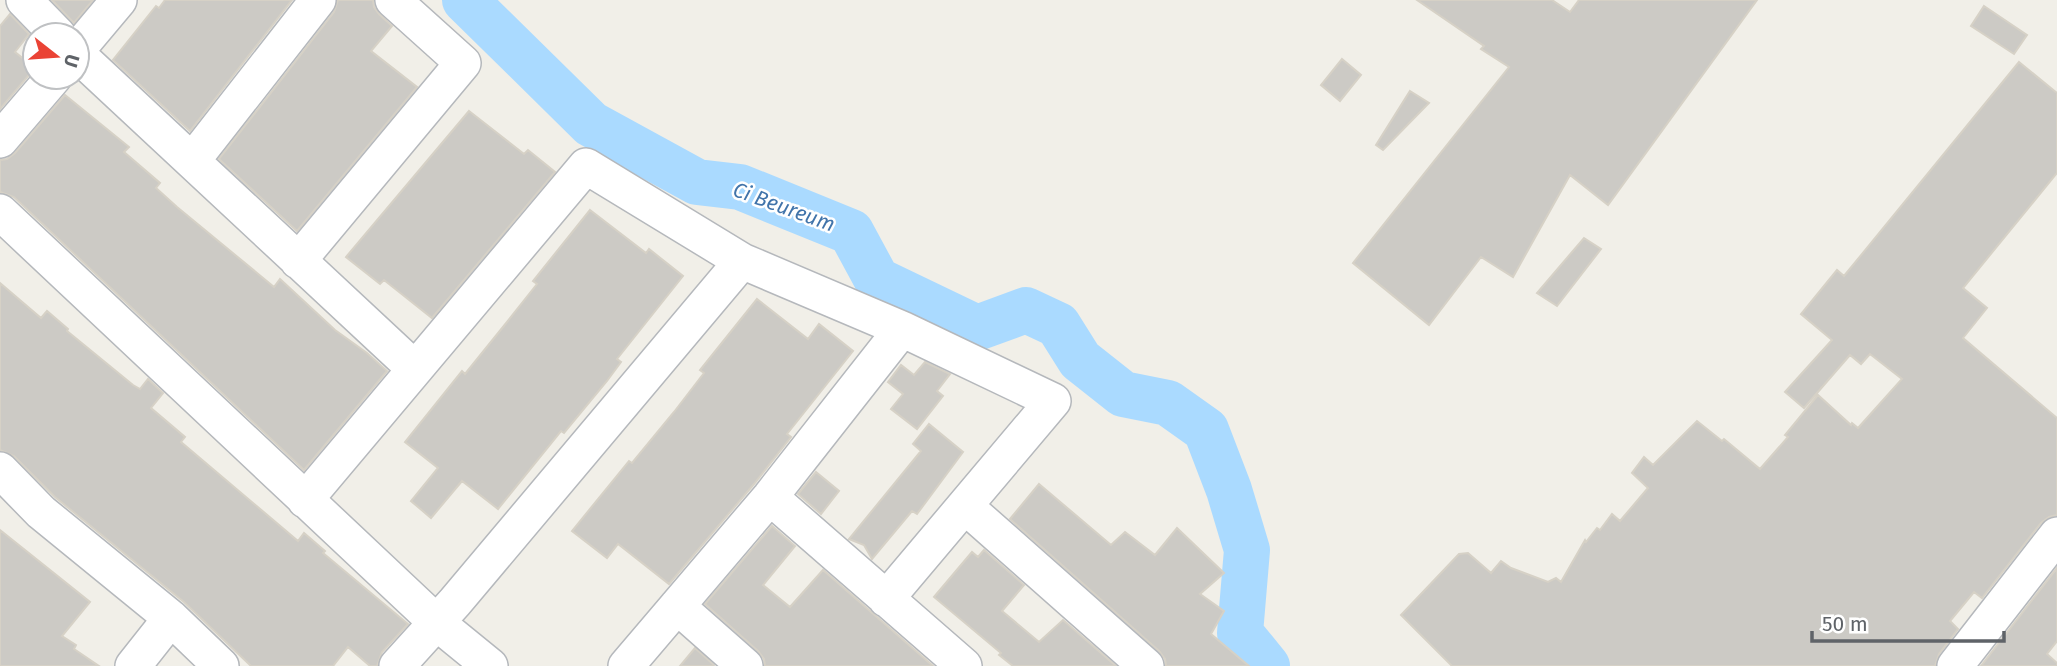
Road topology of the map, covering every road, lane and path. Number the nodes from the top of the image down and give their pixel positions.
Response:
1 (24, 0) edge
2 (119, 0) edge
3 (318, 0) edge
4 (393, 0) edge
5 (44, 21) edge
6 (91, 35) edge
7 (91, 65) edge
8 (42, 91) edge
9 (0, 140) edge
10 (192, 161) junction
11 (0, 212) edge
12 (298, 261) junction
13 (742, 261) junction
14 (902, 330) junction
15 (415, 369) junction
16 (0, 470) edge
17 (0, 489) edge
18 (770, 497) junction
19 (305, 500) junction
20 (965, 507) junction
21 (41, 512) junction
22 (2057, 535) edge
23 (886, 599) junction
24 (677, 606) junction
25 (171, 618) junction
26 (436, 622) junction
27 (134, 666) edge
28 (221, 666) edge
29 (397, 666) edge
30 (490, 666) edge
31 (626, 666) edge
32 (745, 666) edge
33 (964, 666) edge
34 (1146, 666) edge
35 (1955, 666) edge

1 - 5 street
2 - 6 street
3 - 10 street
4 - 12 street
7 - 10 street
8 - 9 street
10 - 12 street
11 - 19 street
12 - 15 street
13 - 14 street
13 - 15 street
13 - 26 street
14 - 18 street
14 - 20 street
15 - 19 street
16 - 21 street
17 - 21 street
18 - 23 street
18 - 24 street
19 - 26 street
20 - 23 street
20 - 34 street
21 - 25 street
22 - 35 street
23 - 33 street
24 - 31 street
24 - 32 street
25 - 27 street
25 - 28 street
26 - 29 street
26 - 30 street

